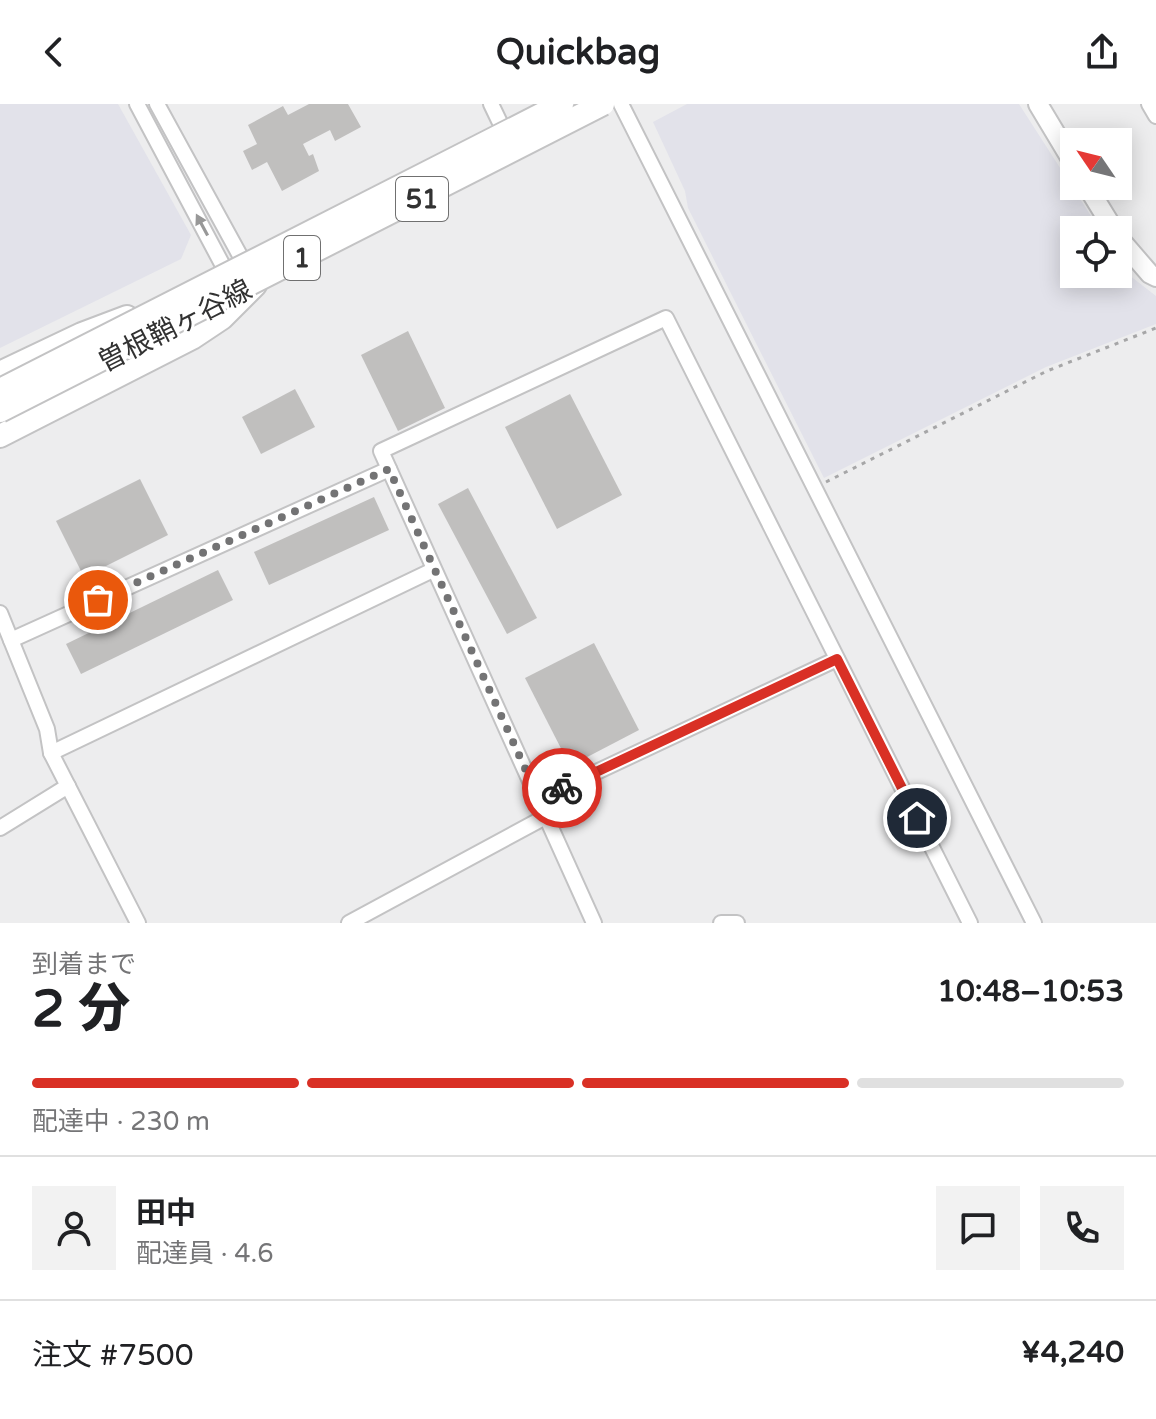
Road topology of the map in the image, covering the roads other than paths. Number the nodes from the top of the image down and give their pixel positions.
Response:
1 (137, 104) edge
2 (157, 104) edge
3 (491, 104) edge
4 (553, 104) edge
5 (562, 104) edge
6 (605, 104) edge
7 (621, 104) edge
8 (1038, 104) edge
9 (1149, 104) edge
10 (1156, 116) edge
11 (503, 129) junction
12 (1060, 141) edge
13 (1132, 253) edge
14 (242, 258) junction
15 (224, 268) junction
16 (1156, 277) edge
17 (246, 289) junction
18 (139, 312) junction
19 (0, 373) edge
20 (0, 383) edge
21 (0, 390) edge
22 (0, 411) edge
23 (0, 418) edge
24 (0, 436) edge
25 (389, 469) junction
26 (433, 570) junction
27 (0, 613) edge
28 (11, 640) junction
29 (837, 659) junction
30 (51, 753) junction
31 (68, 786) junction
32 (539, 799) junction
33 (547, 816) junction
34 (0, 828) edge
35 (138, 923) edge
36 (349, 923) edge
37 (594, 923) edge
38 (721, 923) edge
39 (737, 923) edge
40 (970, 923) edge
41 (1034, 923) edge

15 -> 1 street
2 - 14 street
3 - 11 street
4 - 11 main road, 曽根鞘ヶ谷線 / 51
5 - 21 highway, 1, bridge
6 - 17 main road, 曽根鞘ヶ谷線 / 51
6 - 22 highway, 1, bridge
7 - 41 street
8 - 12 main road
9 - 10 street
11 - 14 main road, 曽根鞘ヶ谷線 / 51
13 - 16 main road
14 - 15 main road, 曽根鞘ヶ谷線 / 51
14 - 17 street
15 - 17 street
15 - 18 main road, 曽根鞘ヶ谷線 / 51
17 - 23 main road, 曽根鞘ヶ谷線 / 51
17 - 24 highway
18 - 19 highway
18 - 20 main road, 曽根鞘ヶ谷線 / 51
25 - 26 street
25 - 28 street
25 - 29 street
26 - 30 street
26 - 32 street
27 - 28 street
28 - 30 street
29 - 32 street
29 - 40 street
30 - 31 street
31 - 34 street
31 - 35 street
32 - 33 street
33 - 36 street
33 - 37 street
38 - 39 street

